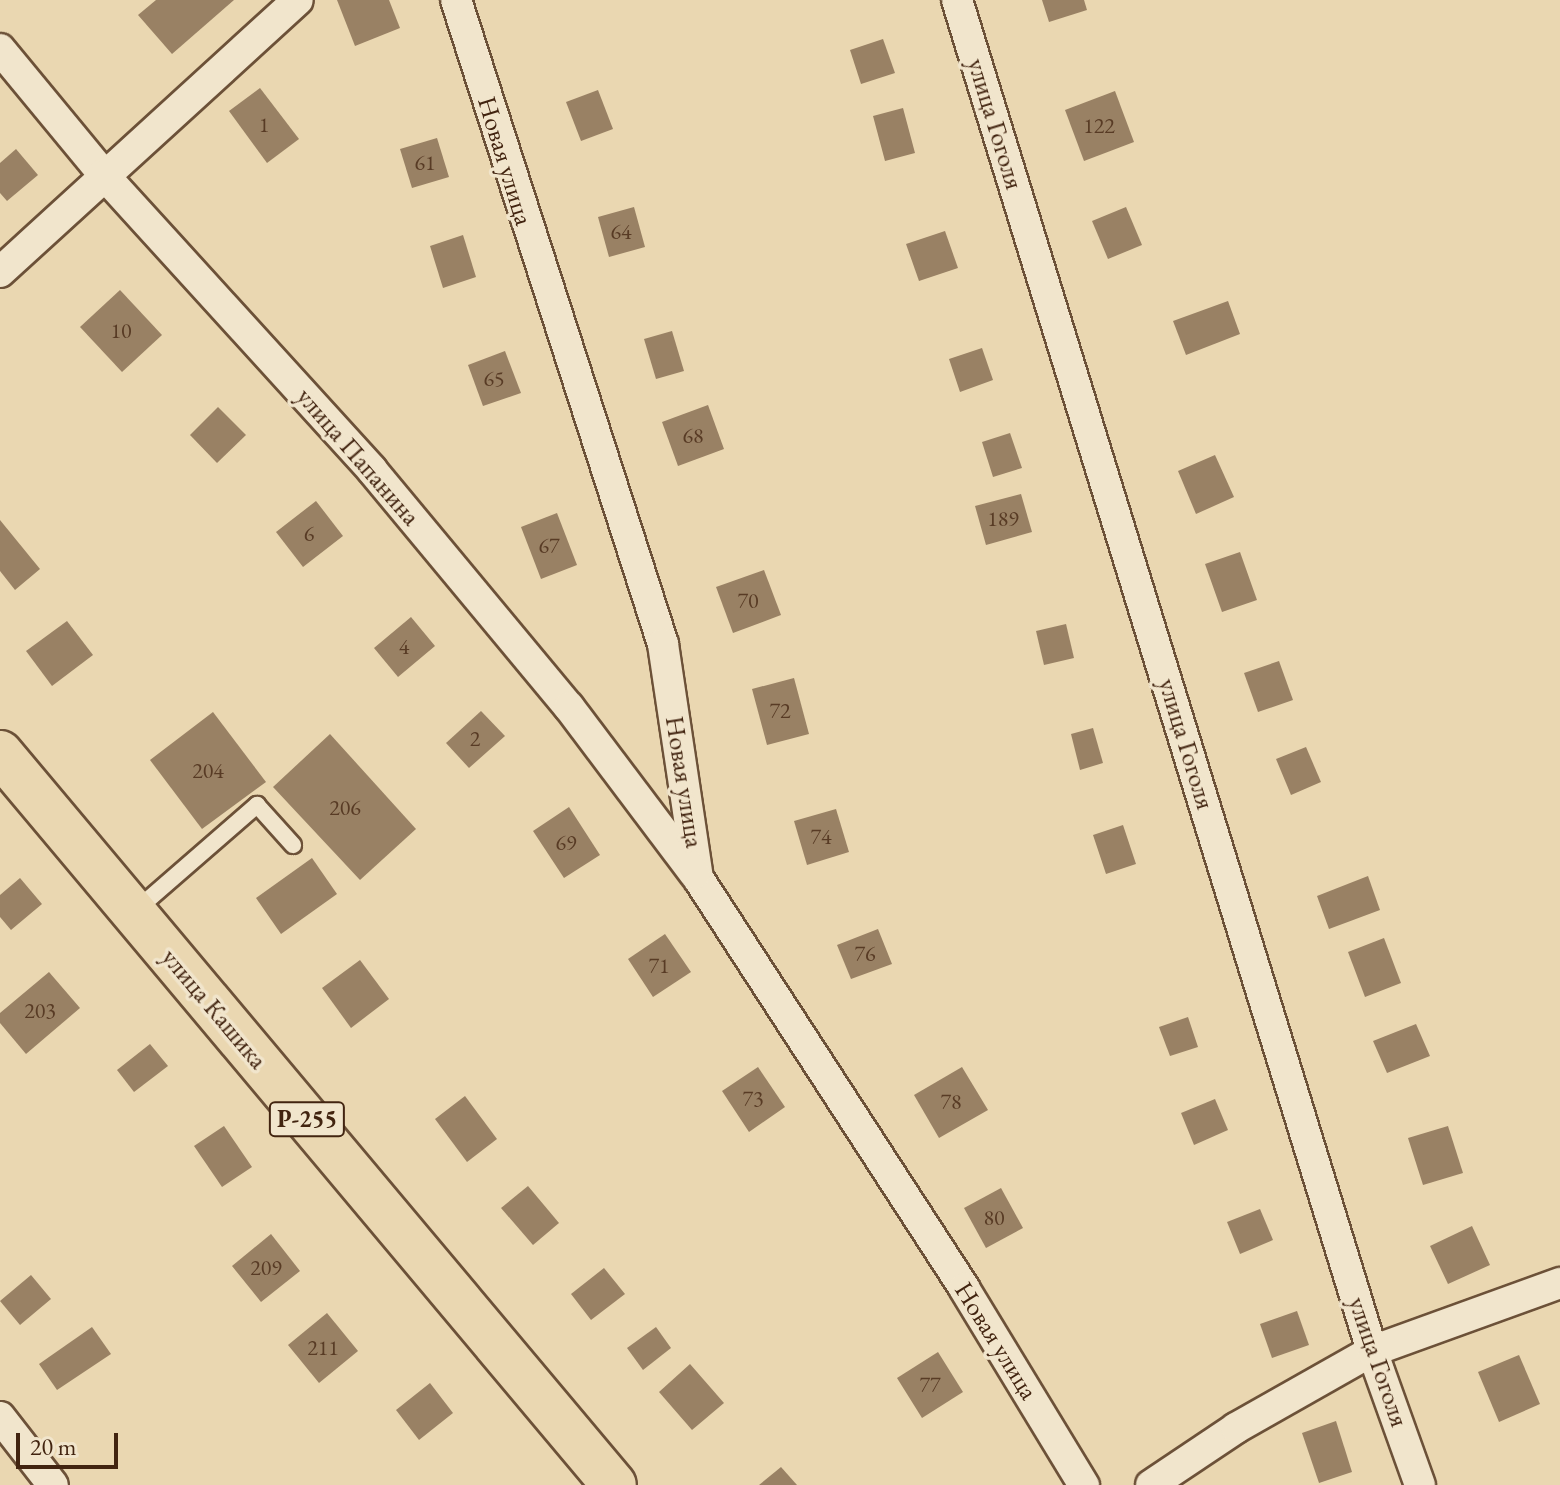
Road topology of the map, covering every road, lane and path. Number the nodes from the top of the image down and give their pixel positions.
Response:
1 (298, 0) edge
2 (456, 0) edge
3 (957, 0) edge
4 (0, 49) edge
5 (103, 174) junction
6 (0, 272) edge
7 (0, 753) edge
8 (293, 845) dead end
9 (698, 878) junction
10 (134, 912) junction
11 (1560, 1283) edge
12 (1372, 1351) junction
13 (0, 1417) edge
14 (53, 1485) edge
15 (614, 1485) edge
16 (1084, 1485) edge
17 (1151, 1485) edge
18 (1420, 1485) edge

1 - 5 street
2 - 9 street, Новая улица
3 - 12 street, улица Гоголя
4 - 5 street, улица Папанина
5 - 6 street
5 - 9 street, улица Папанина
7 - 10 highway, улица Кашика / Р-255
8 - 10 lane
9 - 16 street, Новая улица
10 - 15 highway, улица Кашика / Р-255
11 - 12 street
12 - 17 street
12 - 18 street, улица Гоголя
13 - 14 street

